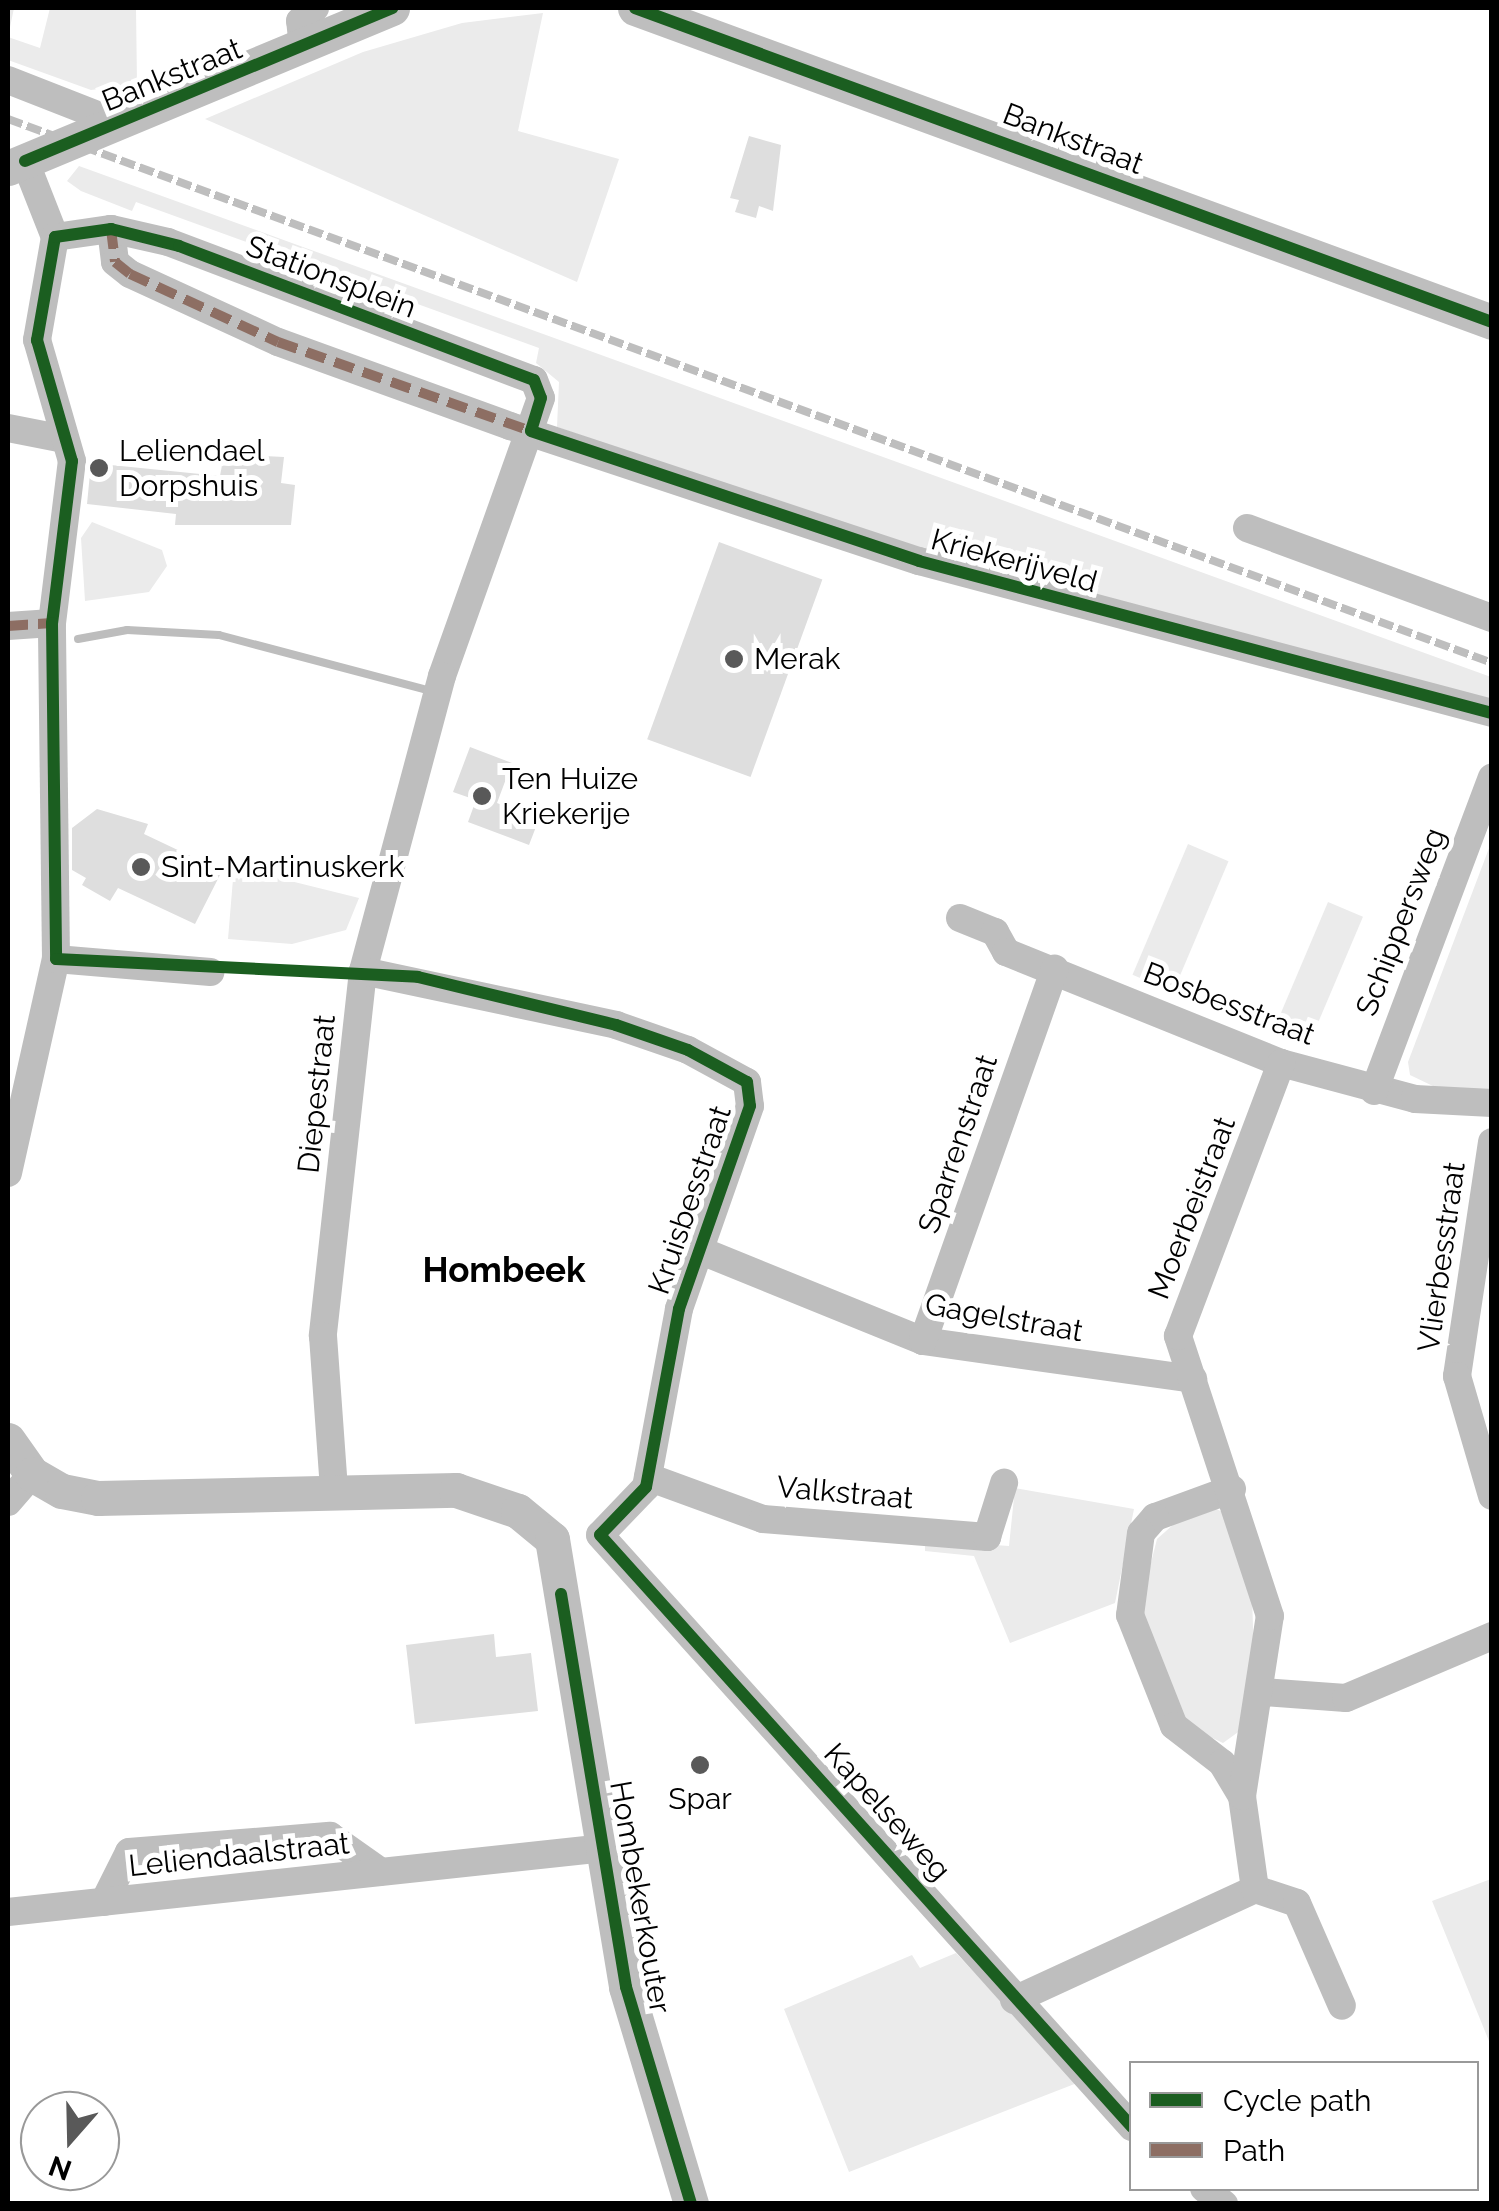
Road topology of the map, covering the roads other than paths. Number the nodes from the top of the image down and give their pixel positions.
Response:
1 (315, 8) edge
2 (392, 8) edge
3 (636, 8) edge
4 (674, 13) edge
5 (303, 48) junction
6 (8, 80) edge
7 (120, 124) junction
8 (16, 165) edge
9 (111, 229) junction
10 (56, 236) junction
11 (1492, 322) edge
12 (8, 428) edge
13 (530, 431) junction
14 (64, 439) junction
15 (1247, 528) dead end
16 (1492, 618) edge
17 (52, 623) junction
18 (8, 626) edge
19 (1492, 714) edge
20 (1492, 778) edge
21 (960, 918) dead end
22 (56, 959) junction
23 (1054, 969) junction
24 (363, 971) junction
25 (210, 972) dead end
26 (1281, 1062) junction
27 (1374, 1091) junction
28 (1492, 1104) edge
29 (1492, 1142) edge
30 (8, 1172) edge
31 (699, 1250) junction
32 (923, 1341) junction
33 (1193, 1379) junction
34 (8, 1440) edge
35 (32, 1474) junction
36 (648, 1477) junction
37 (1004, 1483) dead end
38 (334, 1488) junction
39 (1232, 1489) junction
40 (1492, 1496) edge
41 (8, 1502) edge
42 (600, 1535) junction
43 (552, 1540) junction
44 (1492, 1636) edge
45 (1264, 1692) junction
46 (1242, 1796) junction
47 (605, 1848) junction
48 (381, 1872) junction
49 (1255, 1889) junction
50 (104, 1902) junction
51 (8, 1912) edge
52 (1014, 2000) junction
53 (1342, 2006) dead end
54 (1129, 2124) edge
55 (691, 2204) edge

1 - 5 street
2 - 5 street, Bankstraat
3 - 4 street, Bankstraat
4 - 11 street, Bankstraat
5 - 7 street, Bankstraat
6 - 7 street
7 - 8 street, Bankstraat
8 - 10 street
9 - 10 street, Stationsplein
9 - 13 street
9 - 13 street, Stationsplein
10 - 14 street
12 - 14 street
13 - 19 street, Kriekerijveld
13 - 24 street, Diepestraat
14 - 17 street
15 - 16 street
17 - 18 street
17 - 22 street
20 - 27 street, Schippersweg
21 - 23 street, Bosbesstraat
22 - 25 street
22 - 30 street
23 - 26 street, Bosbesstraat
23 - 32 street, Sparrenstraat
24 - 31 street, Kruisbesstraat
24 - 38 street, Diepestraat
26 - 27 street, Bosbesstraat
26 - 33 street, Moerbeistraat
27 - 28 street, Bosbesstraat
29 - 40 street, Vlierbesstraat
31 - 32 street, Gagelstraat
31 - 36 street, Kruisbesstraat
32 - 33 street, Gagelstraat
33 - 39 street, Moerbeistraat
34 - 35 street
35 - 38 street
35 - 41 street
36 - 37 street, Valkstraat
36 - 42 street, Kruisbesstraat
38 - 43 street
39 - 45 street, Moerbeistraat
39 - 46 street, Moerbeistraat
42 - 43 street
42 - 52 street, Kapelseweg
43 - 47 street, Hombekerkouter
44 - 45 street
45 - 46 street, Moerbeistraat
46 - 49 street, Moerbeistraat
47 - 48 street, Leliendaalstraat
47 - 55 street, Hombekerkouter
48 - 50 street, Leliendaalstraat
48 - 50 street, Leliendaalstraat
49 - 52 street
49 - 53 street
50 - 51 street, Leliendaalstraat
52 - 54 street, Kapelseweg

